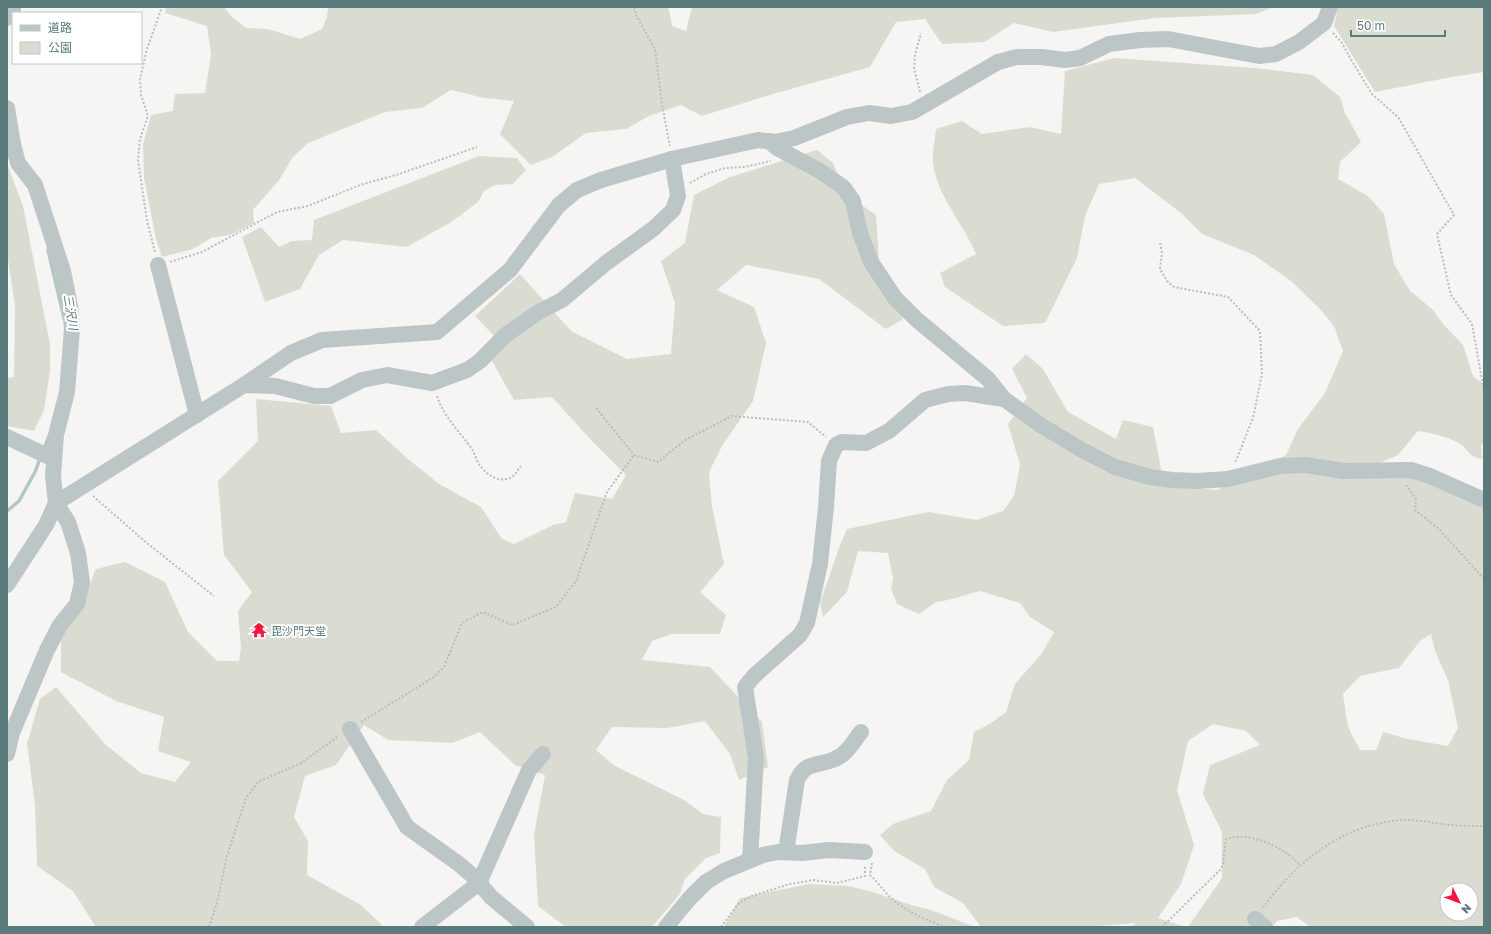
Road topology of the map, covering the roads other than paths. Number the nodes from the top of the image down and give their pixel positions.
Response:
1 (13, 7) edge
2 (1330, 7) edge
3 (7, 18) edge
4 (7, 108) edge
5 (769, 141) junction
6 (672, 159) junction
7 (158, 266) road end
8 (244, 385) junction
9 (1004, 399) junction
10 (196, 414) junction
11 (7, 437) edge
12 (54, 459) junction
13 (1484, 500) edge
14 (56, 503) junction
15 (7, 586) edge
16 (350, 729) road end
17 (860, 732) dead end
18 (7, 754) edge
19 (543, 754) dead end
20 (786, 852) junction
21 (865, 852) road end
22 (750, 860) junction
23 (479, 883) junction
24 (422, 927) edge
25 (527, 927) edge
26 (666, 927) edge

1 - 3 street
2 - 5 street
4 - 12 street
5 - 6 street
5 - 9 street
6 - 8 street
6 - 8 street
7 - 10 street
8 - 10 street
9 - 13 street
9 - 22 street
10 - 14 street
11 - 12 street
12 - 14 street
14 - 15 street
14 - 18 street
16 - 23 street
17 - 20 street
19 - 23 street
20 - 21 street
20 - 22 street
22 - 26 street
23 - 24 street
23 - 25 street

